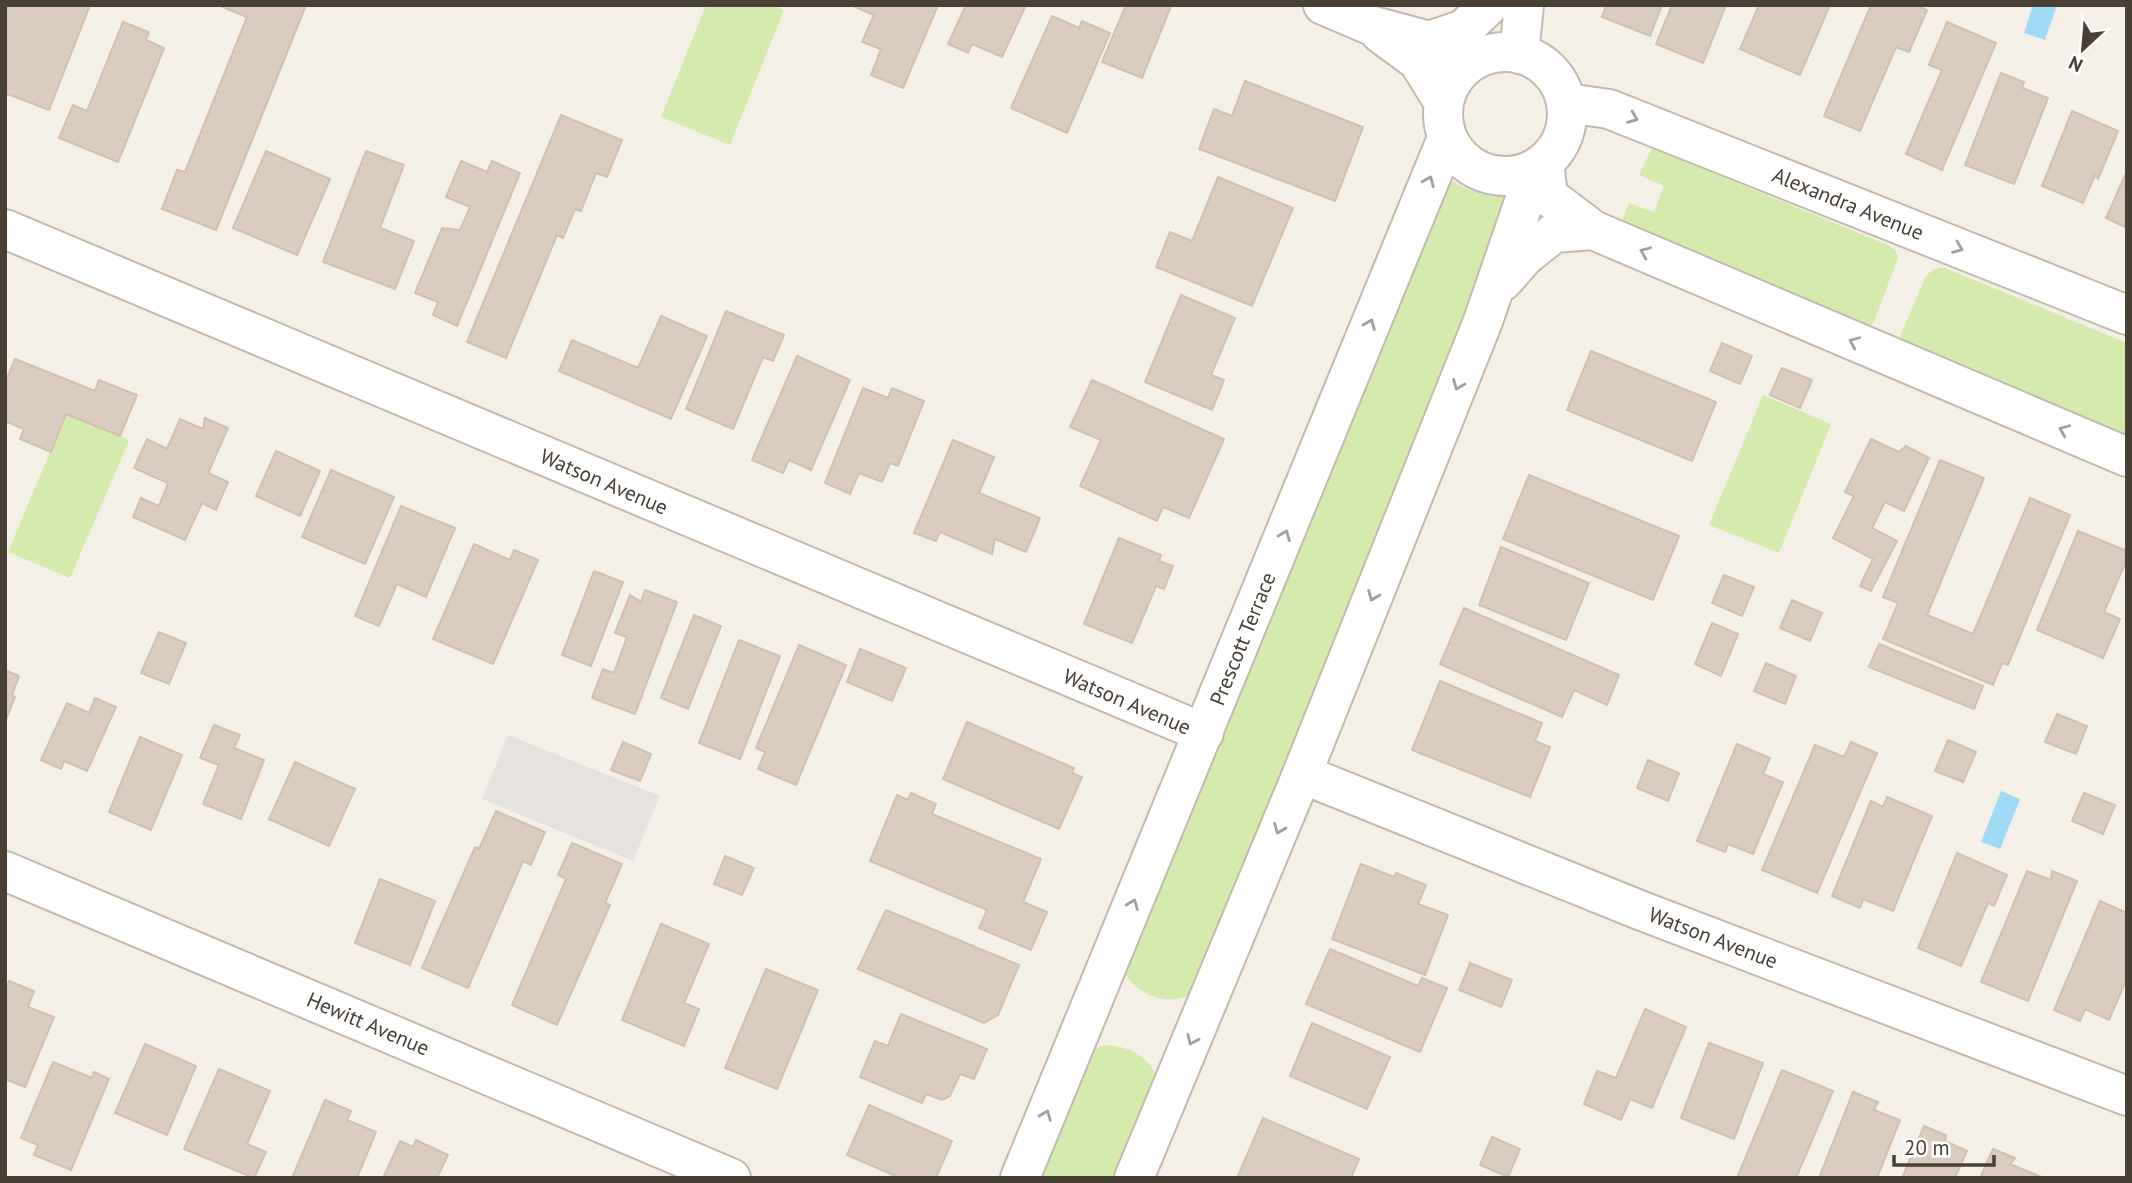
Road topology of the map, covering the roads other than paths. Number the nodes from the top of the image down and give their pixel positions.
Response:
1 (1323, 5) edge
2 (1489, 5) edge
3 (1503, 5) edge
4 (1524, 5) edge
5 (1370, 25) junction
6 (1429, 41) junction
7 (1490, 59) junction
8 (1567, 103) junction
9 (1446, 120) junction
10 (1539, 167) junction
11 (5, 229) edge
12 (1593, 230) junction
13 (1496, 288) junction
14 (2127, 315) edge
15 (2127, 457) edge
16 (1204, 733) junction
17 (1302, 774) junction
18 (5, 871) edge
19 (2127, 1096) edge
20 (731, 1178) edge
21 (1020, 1178) edge
22 (1134, 1178) edge

1 - 5 street
2 - 6 street
3 - 7 street
4 - 7 street
5 - 6 street
5 - 9 street
6 - 7 street
7 - 8 street
7 - 9 street
8 - 10 street
8 -> 14 street, Alexandra Avenue
9 - 10 street
16 -> 9 street, Prescott Terrace
10 - 12 street
10 - 13 street
11 - 16 street, Watson Avenue
12 - 13 street
15 -> 12 street
13 -> 17 street
21 -> 16 street, Prescott Terrace
17 - 19 street, Watson Avenue
17 -> 22 street
18 - 20 street, Hewitt Avenue

